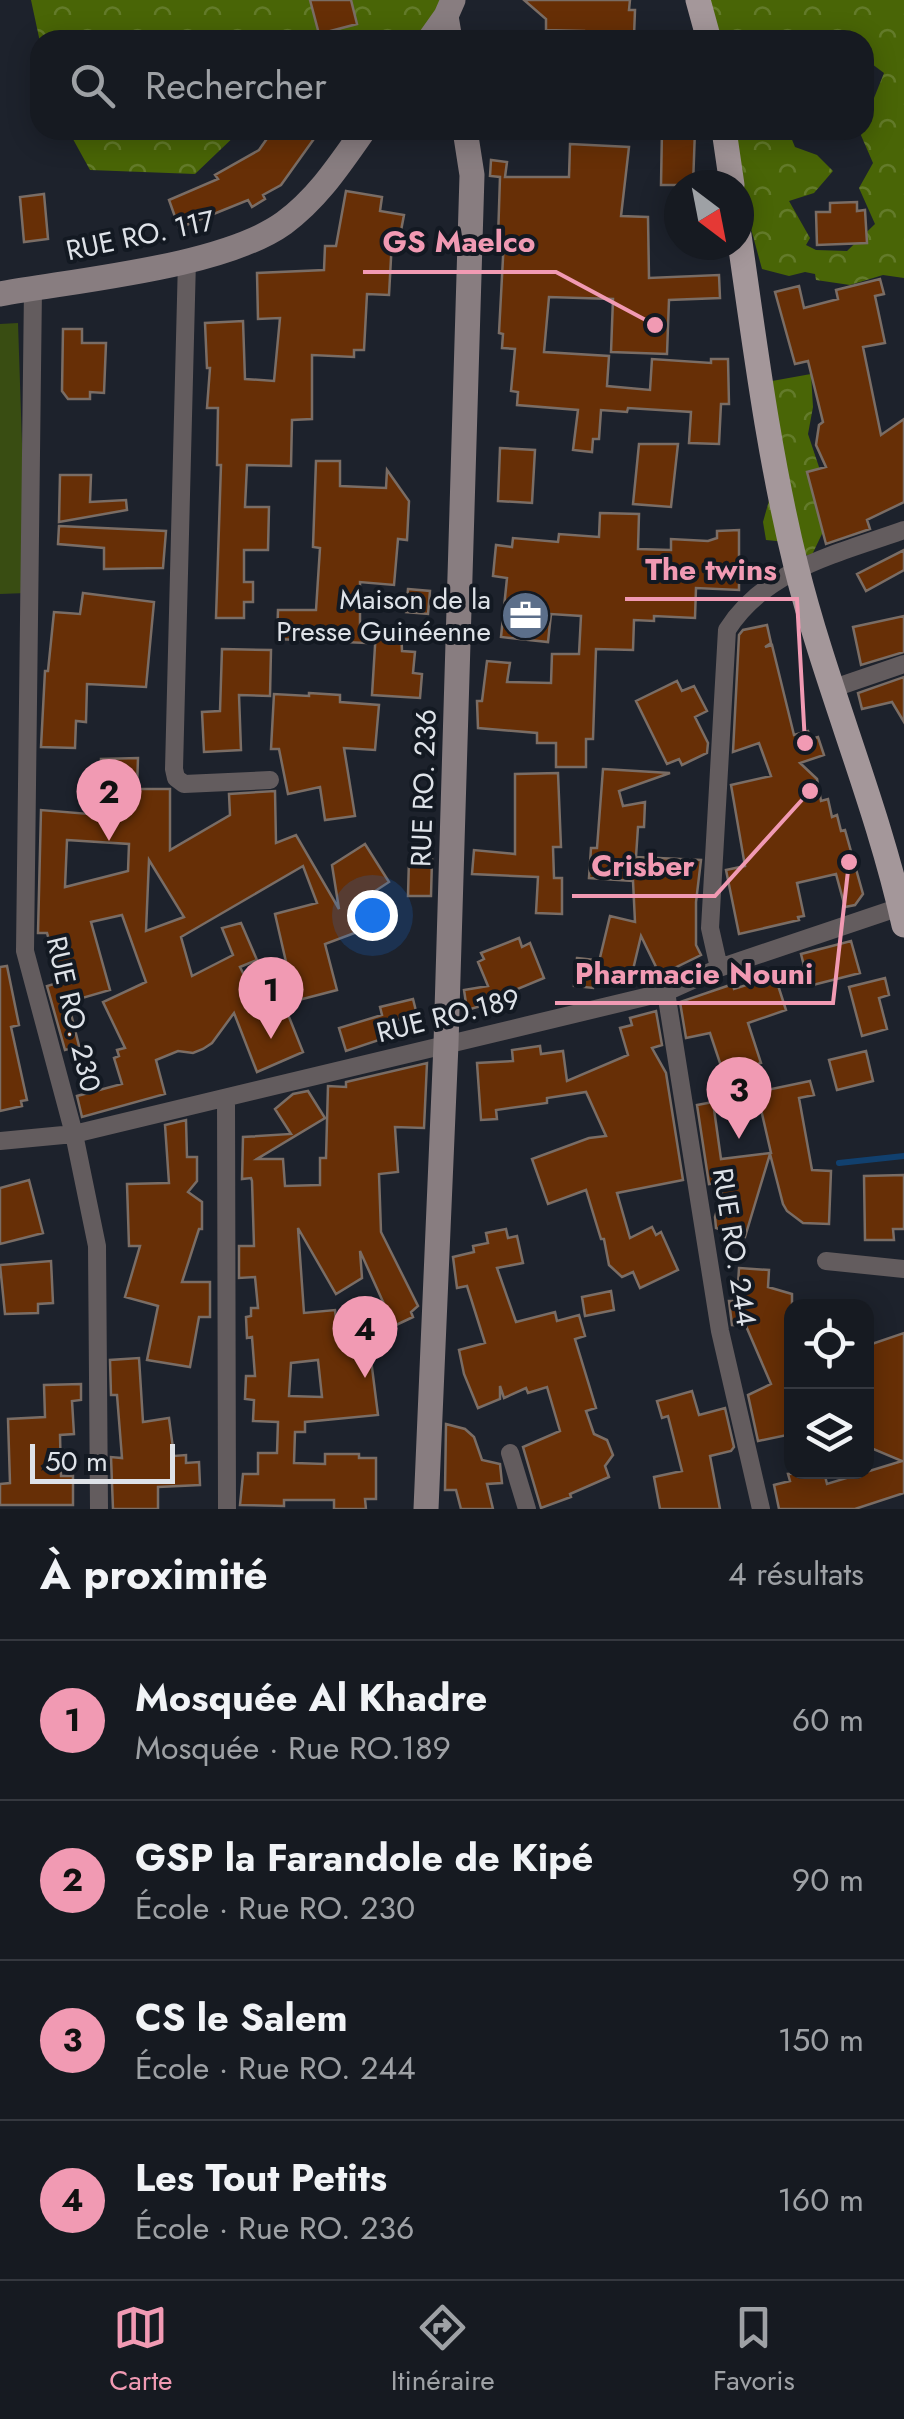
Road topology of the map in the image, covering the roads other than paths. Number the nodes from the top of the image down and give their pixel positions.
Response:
1 (698, 0) edge
2 (706, 30) edge
3 (357, 140) edge
4 (467, 140) edge
5 (725, 140) edge
6 (730, 170) edge
7 (188, 260) junction
8 (743, 260) edge
9 (33, 288) junction
10 (0, 294) edge
11 (904, 530) edge
12 (796, 568) junction
13 (904, 664) edge
14 (834, 688) junction
15 (270, 780) dead end
16 (893, 839) edge
17 (902, 916) edge
18 (719, 968) junction
19 (666, 992) junction
20 (446, 1044) junction
21 (226, 1098) junction
22 (74, 1134) junction
23 (0, 1140) edge
24 (826, 1261) dead end
25 (904, 1269) edge
26 (510, 1453) dead end
27 (99, 1509) edge
28 (227, 1509) edge
29 (426, 1509) edge
30 (527, 1509) edge
31 (760, 1509) edge

1 - 2 main road
3 - 7 street, RUE RO. 117
4 - 20 street, RUE RO. 236
5 - 6 main road
7 - 9 street, RUE RO. 117
7 - 15 street
8 - 12 main road
9 - 10 street, RUE RO. 117
9 - 22 street, RUE RO. 230
11 - 12 street
12 - 14 main road
12 - 18 street
13 - 14 street
14 - 16 main road
16 - 17 main road
17 - 18 street, RUE RO.189
18 - 19 street, RUE RO.189
19 - 20 street, RUE RO.189
19 - 31 street, RUE RO. 244
20 - 21 street, RUE RO.189
20 - 29 street, RUE RO. 236
21 - 22 street, RUE RO.189
21 - 28 street
22 - 23 street, RUE RO.189
22 - 27 street, RUE RO. 230
24 - 25 street
26 - 30 street

